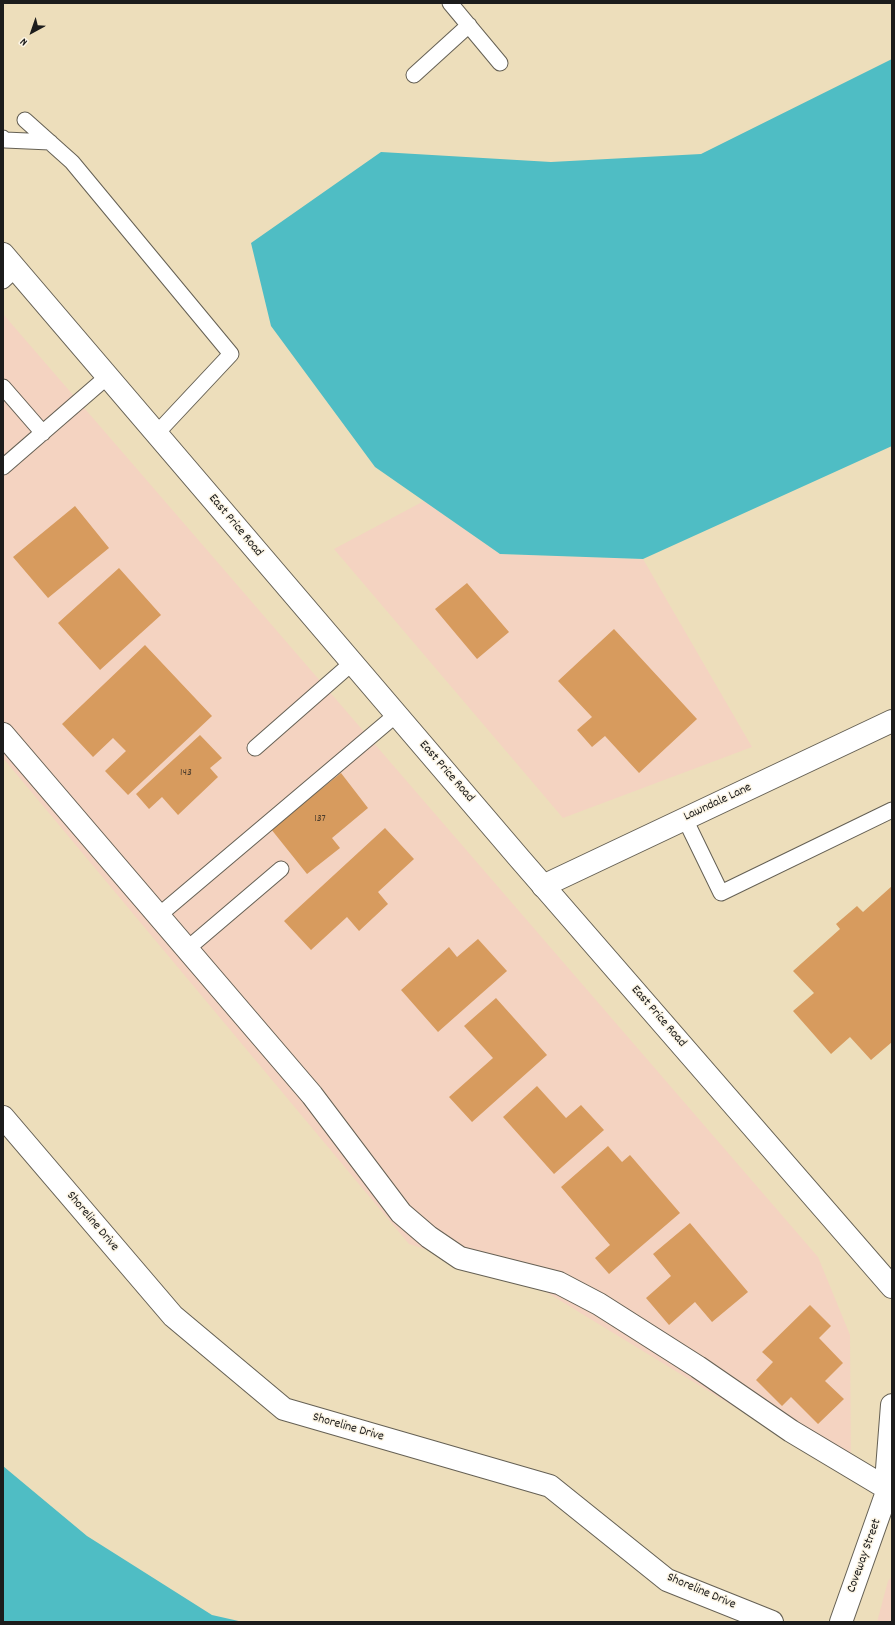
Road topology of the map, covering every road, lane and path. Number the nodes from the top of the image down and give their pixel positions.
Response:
1 (450, 3) edge
2 (469, 25) junction
3 (500, 63) dead end
4 (414, 75) dead end
5 (25, 120) dead end
6 (3, 138) edge
7 (50, 142) junction
8 (7, 268) edge
9 (108, 376) junction
10 (3, 387) edge
11 (42, 433) junction
12 (156, 434) junction
13 (3, 467) edge
14 (352, 663) junction
15 (397, 714) junction
16 (892, 721) edge
17 (3, 734) edge
18 (255, 748) dead end
19 (892, 810) edge
20 (685, 819) junction
21 (281, 869) dead end
22 (543, 886) junction
23 (158, 916) junction
24 (188, 950) junction
25 (3, 1117) edge
26 (892, 1287) edge
27 (892, 1405) edge
28 (890, 1488) edge
29 (772, 1622) edge
30 (841, 1622) edge

1 - 2 lane
2 - 3 lane
2 - 4 lane
5 - 7 lane
6 - 7 lane
7 - 12 lane
8 - 9 street, East Price Road
9 - 11 lane
9 - 12 street, East Price Road
10 - 11 lane
11 - 13 lane
12 - 14 street, East Price Road
14 - 15 street, East Price Road
14 - 18 lane
15 - 22 street, East Price Road
15 - 23 lane
16 - 20 street, Lawndale Lane
17 - 23 street
19 - 20 lane
20 - 22 street, Lawndale Lane
21 - 24 lane
22 - 26 street, East Price Road
23 - 24 street
24 - 28 street
25 - 29 street, Shoreline Drive
27 - 28 street, Coveway Street
28 - 30 street, Coveway Street

